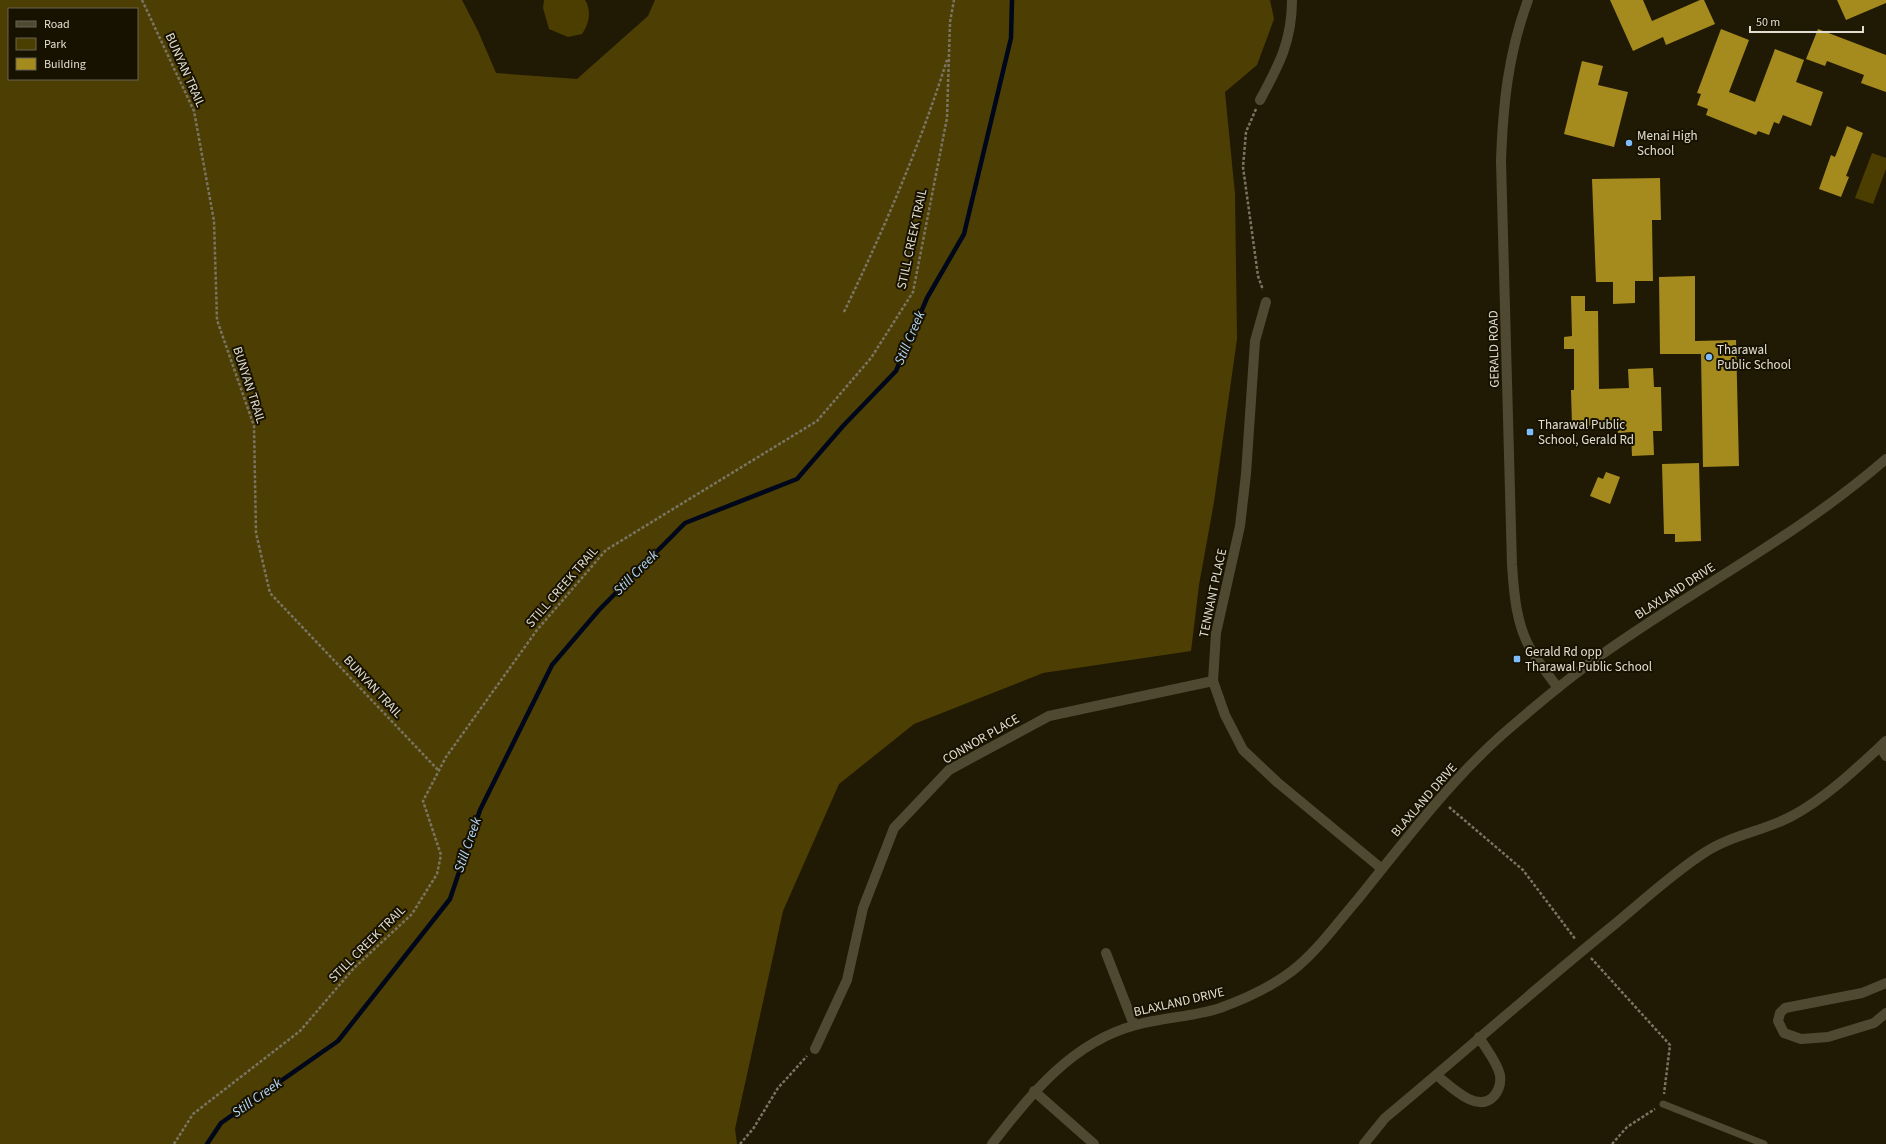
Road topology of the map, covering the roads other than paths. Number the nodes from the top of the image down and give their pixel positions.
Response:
1 (1292, 0) edge
2 (1528, 0) edge
3 (1260, 100) road end
4 (1266, 302) road end
5 (1886, 459) edge
6 (1213, 681) junction
7 (1558, 688) junction
8 (1883, 744) edge
9 (1886, 756) edge
10 (1382, 869) junction
11 (1106, 953) dead end
12 (1886, 983) edge
13 (1886, 1013) edge
14 (1134, 1025) junction
15 (1479, 1038) junction
16 (814, 1049) road end
17 (1436, 1075) junction
18 (1034, 1091) junction
19 (1663, 1104) road end
20 (992, 1144) edge
21 (1094, 1144) edge
22 (1364, 1144) edge
23 (1764, 1144) edge

1 - 3 street
2 - 7 street, GERALD ROAD
4 - 6 street, TENNANT PLACE
5 - 7 street, BLAXLAND DRIVE
6 - 10 street, TENNANT PLACE
6 - 16 street, CONNOR PLACE
7 - 10 street, BLAXLAND DRIVE
8 - 9 street
8 - 15 street
10 - 14 street, BLAXLAND DRIVE
11 - 14 street
12 - 13 street
14 - 18 street, BLAXLAND DRIVE
15 - 17 street
15 - 17 street
17 - 22 street
18 - 20 street, BLAXLAND DRIVE
18 - 21 street
19 - 23 lane

